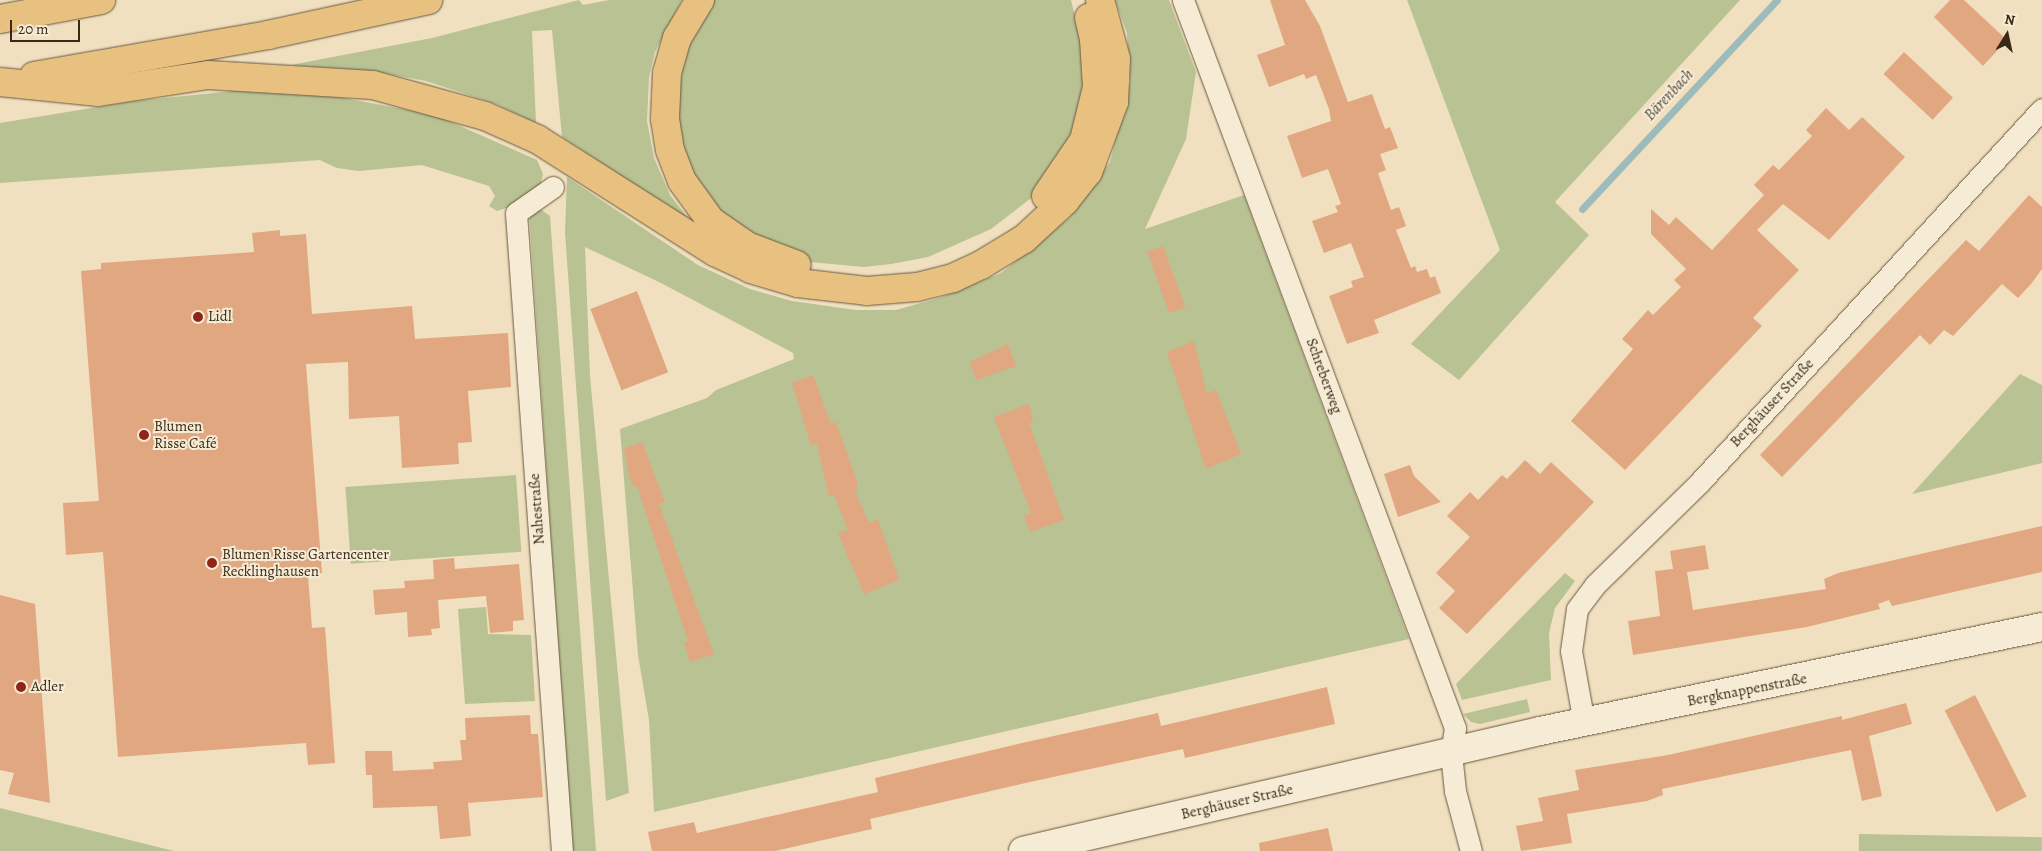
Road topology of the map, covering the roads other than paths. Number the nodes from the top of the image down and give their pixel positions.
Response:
1 (101, 0) edge
2 (428, 0) edge
3 (700, 0) edge
4 (1084, 0) edge
5 (1100, 0) edge
6 (1183, 0) edge
7 (0, 19) edge
8 (0, 82) edge
9 (2042, 109) edge
10 (554, 187) dead end
11 (2042, 627) edge
12 (1584, 723) junction
13 (1451, 753) junction
14 (562, 851) edge
15 (1023, 851) edge
16 (1471, 851) edge

1 - 7 highway
2 - 8 highway
3 - 4 highway
5 - 8 highway
6 - 13 street, Schreberweg
9 - 12 street, Berghäuser Straße
10 - 14 street, Nahestraße
11 - 12 street, Bergknappenstraße
12 - 13 street, Bergknappenstraße
13 - 15 street, Berghäuser Straße
13 - 16 street, Schreberweg

